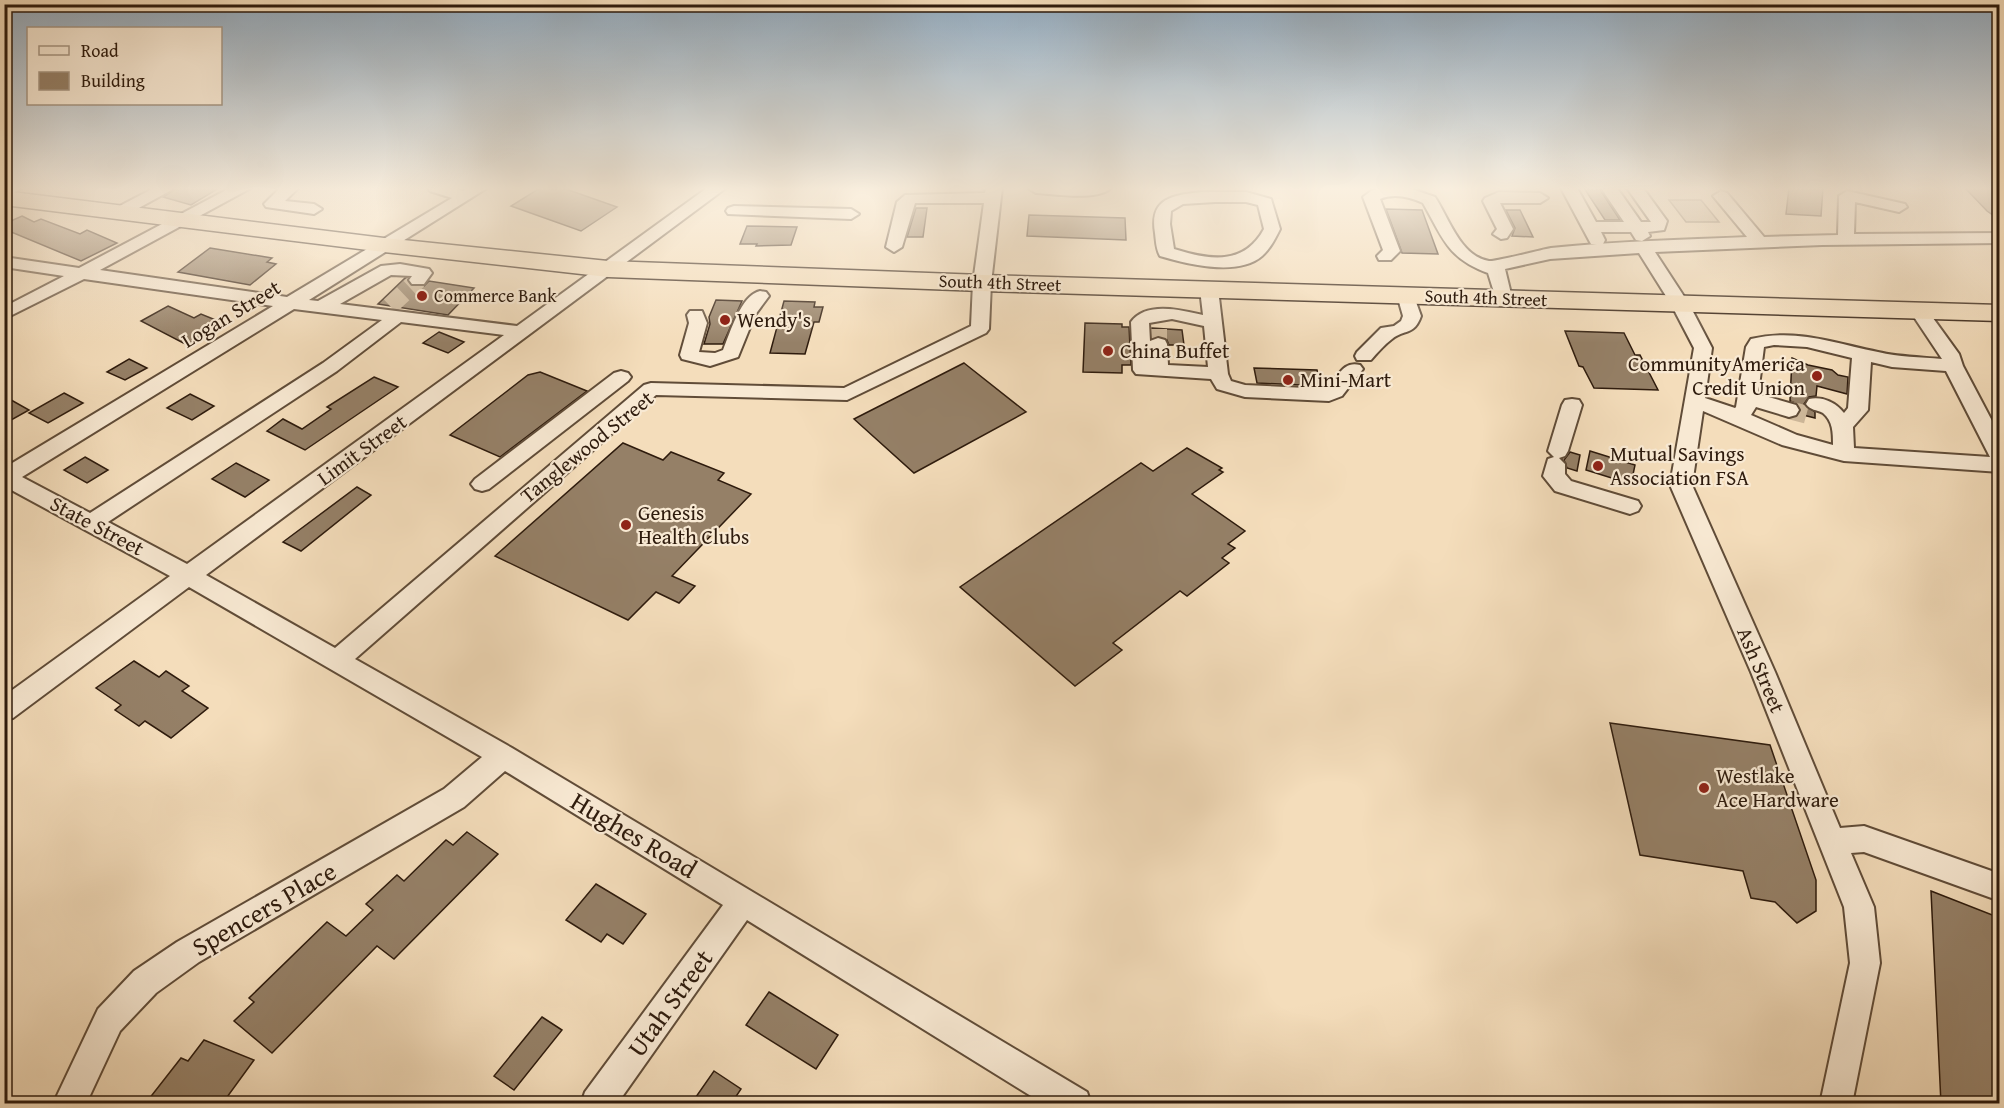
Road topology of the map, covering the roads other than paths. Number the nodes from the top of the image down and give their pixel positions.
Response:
1 (145, 240) edge
2 (341, 240) edge
3 (393, 240) edge
4 (647, 240) edge
5 (896, 240) edge
6 (987, 240) edge
7 (1165, 240) edge
8 (1265, 240) edge
9 (1388, 240) edge
10 (1453, 240) edge
11 (1460, 240) edge
12 (1596, 240) edge
13 (1642, 240) edge
14 (1758, 240) joint
15 (1771, 240) edge
16 (384, 245) junction
17 (894, 247) dead end
18 (1647, 248) junction
19 (1602, 251) junction
20 (1385, 256) dead end
21 (1470, 258) junction
22 (1212, 261) joint
23 (4, 262) edge
24 (608, 268) junction
25 (1497, 270) junction
26 (82, 273) junction
27 (418, 280) dead end
28 (982, 283) junction
29 (1209, 289) junction
30 (1406, 295) junction
31 (760, 296) dead end
32 (1503, 298) junction
33 (291, 303) junction
34 (1680, 304) junction
35 (321, 307) junction
36 (1912, 310) junction
37 (390, 312) junction
38 (2000, 313) edge
39 (4, 314) edge
40 (696, 315) dead end
41 (1213, 322) junction
42 (1158, 329) junction
43 (522, 332) junction
44 (1862, 354) junction
45 (1953, 366) junction
46 (1151, 370) junction
47 (1218, 373) junction
48 (621, 377) dead end
49 (1749, 391) junction
50 (1695, 402) junction
51 (1790, 403) tunnel mouth
52 (1572, 405) dead end
53 (1815, 410) tunnel mouth
54 (1738, 416) junction
55 (1843, 426) junction
56 (1844, 454) junction
57 (2000, 456) edge
58 (2000, 465) edge
59 (5, 477) edge
60 (482, 484) dead end
61 (1630, 506) dead end
62 (90, 523) junction
63 (189, 576) junction
64 (336, 661) junction
65 (4, 710) edge
66 (503, 756) junction
67 (1832, 841) junction
68 (2000, 888) edge
69 (743, 902) junction
70 (69, 1104) edge
71 (597, 1104) edge
72 (1075, 1104) edge
73 (1836, 1104) edge

1 - 26 street
2 - 16 highway, South 4th Street
3 - 16 street, Logan Street
4 - 24 street, Limit Street
5 - 17 street
6 - 28 street
7 - 22 street
8 - 22 street
9 - 20 street
10 - 21 street
11 - 21 street
12 - 19 street
13 - 18 street, Ash Street
14 - 15 street
14 - 18 street
16 - 24 highway, South 4th Street
16 - 33 street, Logan Street
18 - 19 street
18 - 34 street, Ash Street
19 - 25 street
21 - 25 street
23 - 26 street
24 - 28 highway, South 4th Street
24 - 43 street, Limit Street
25 - 32 street
26 - 33 street
26 - 39 street
27 - 35 street
28 - 29 highway, South 4th Street
28 - 64 street, Tanglewood Street
29 - 30 highway, South 4th Street
29 - 41 street
30 - 32 highway, South 4th Street
30 - 47 street
31 - 40 street
32 - 34 highway, South 4th Street
33 - 35 street
33 - 59 street, Logan Street
34 - 36 highway, South 4th Street
34 - 50 street, Ash Street
35 - 37 street
36 - 38 highway, South 4th Street
36 - 45 street
37 - 43 street
37 - 62 street
41 - 42 street
41 - 47 street
42 - 46 street
42 - 46 street
43 - 63 street, Limit Street
44 - 45 street
44 - 49 street
44 - 55 street
45 - 57 street
46 - 47 street
48 - 60 street
49 - 51 street
49 - 54 street
50 - 54 street
50 - 67 street, Ash Street
52 - 61 street
53 - 55 street
54 - 56 street
55 - 56 street
56 - 58 street
59 - 62 street, State Street
62 - 63 street, State Street
63 - 64 street, Hughes Road
63 - 65 street, Limit Street
64 - 66 street, Hughes Road
66 - 69 street, Hughes Road
66 - 70 street, Spencers Place
67 - 68 street
67 - 73 street, Ash Street
69 - 71 street, Utah Street
69 - 72 street, Hughes Road

